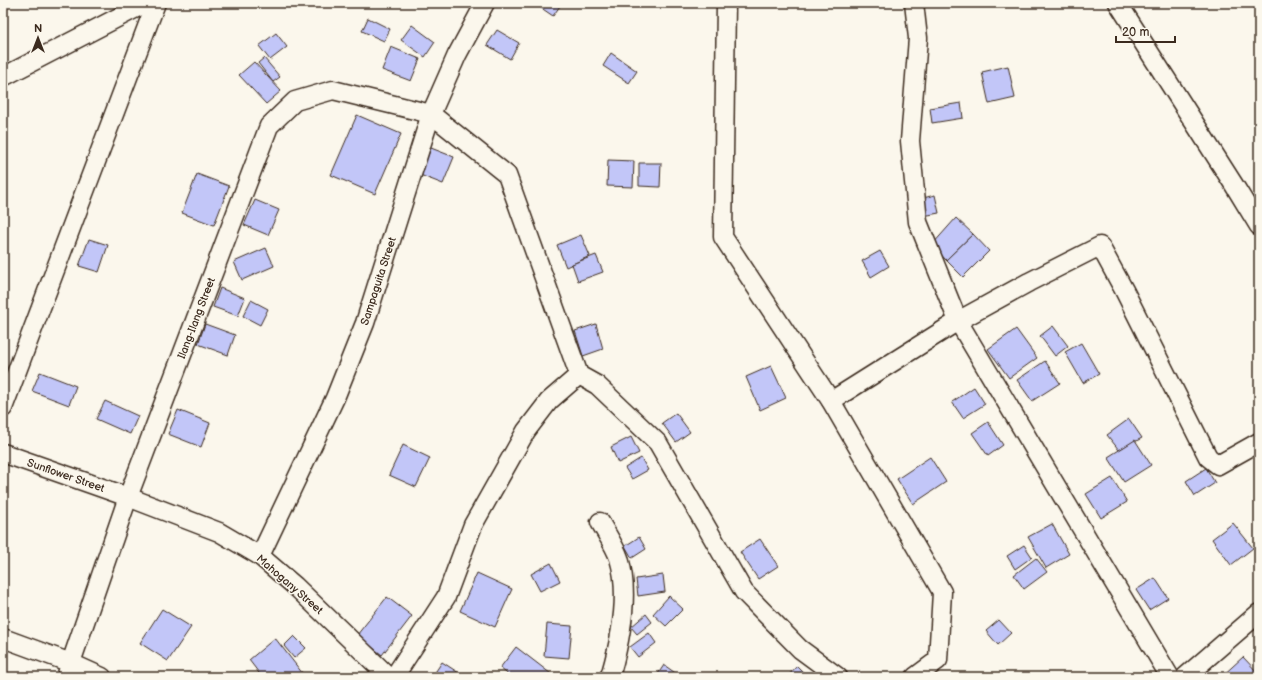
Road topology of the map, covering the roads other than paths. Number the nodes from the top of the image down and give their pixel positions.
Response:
1 (146, 3) edge
2 (156, 3) edge
3 (485, 3) edge
4 (726, 3) edge
5 (914, 3) edge
6 (1118, 3) edge
7 (3, 77) edge
8 (431, 114) junction
9 (1259, 226) edge
10 (958, 321) junction
11 (579, 375) junction
12 (831, 401) junction
13 (3, 408) edge
14 (1259, 442) edge
15 (3, 453) edge
16 (128, 497) junction
17 (600, 522) dead end
18 (260, 556) junction
19 (1259, 614) edge
20 (3, 638) edge
21 (68, 670) edge
22 (612, 676) edge
23 (102, 677) edge
24 (390, 677) edge
25 (394, 677) edge
26 (838, 677) edge
27 (915, 677) edge
28 (1170, 677) edge
29 (1185, 677) edge

1 - 7 street
2 - 13 street
3 - 8 street, Sampaguita Street
4 - 12 street
5 - 10 street
6 - 9 street
8 - 11 street
8 - 16 street, Ilang-Ilang Street
8 - 18 street, Sampaguita Street
10 - 12 street
10 - 14 street
10 - 28 street
11 - 25 street
11 - 26 street
12 - 27 street
15 - 16 street, Sunflower Street
16 - 18 street, Mahogany Street
16 - 21 street, Ilang-Ilang Street
17 - 22 street
18 - 24 street, Mahogany Street
19 - 29 street
20 - 21 street
21 - 23 street

